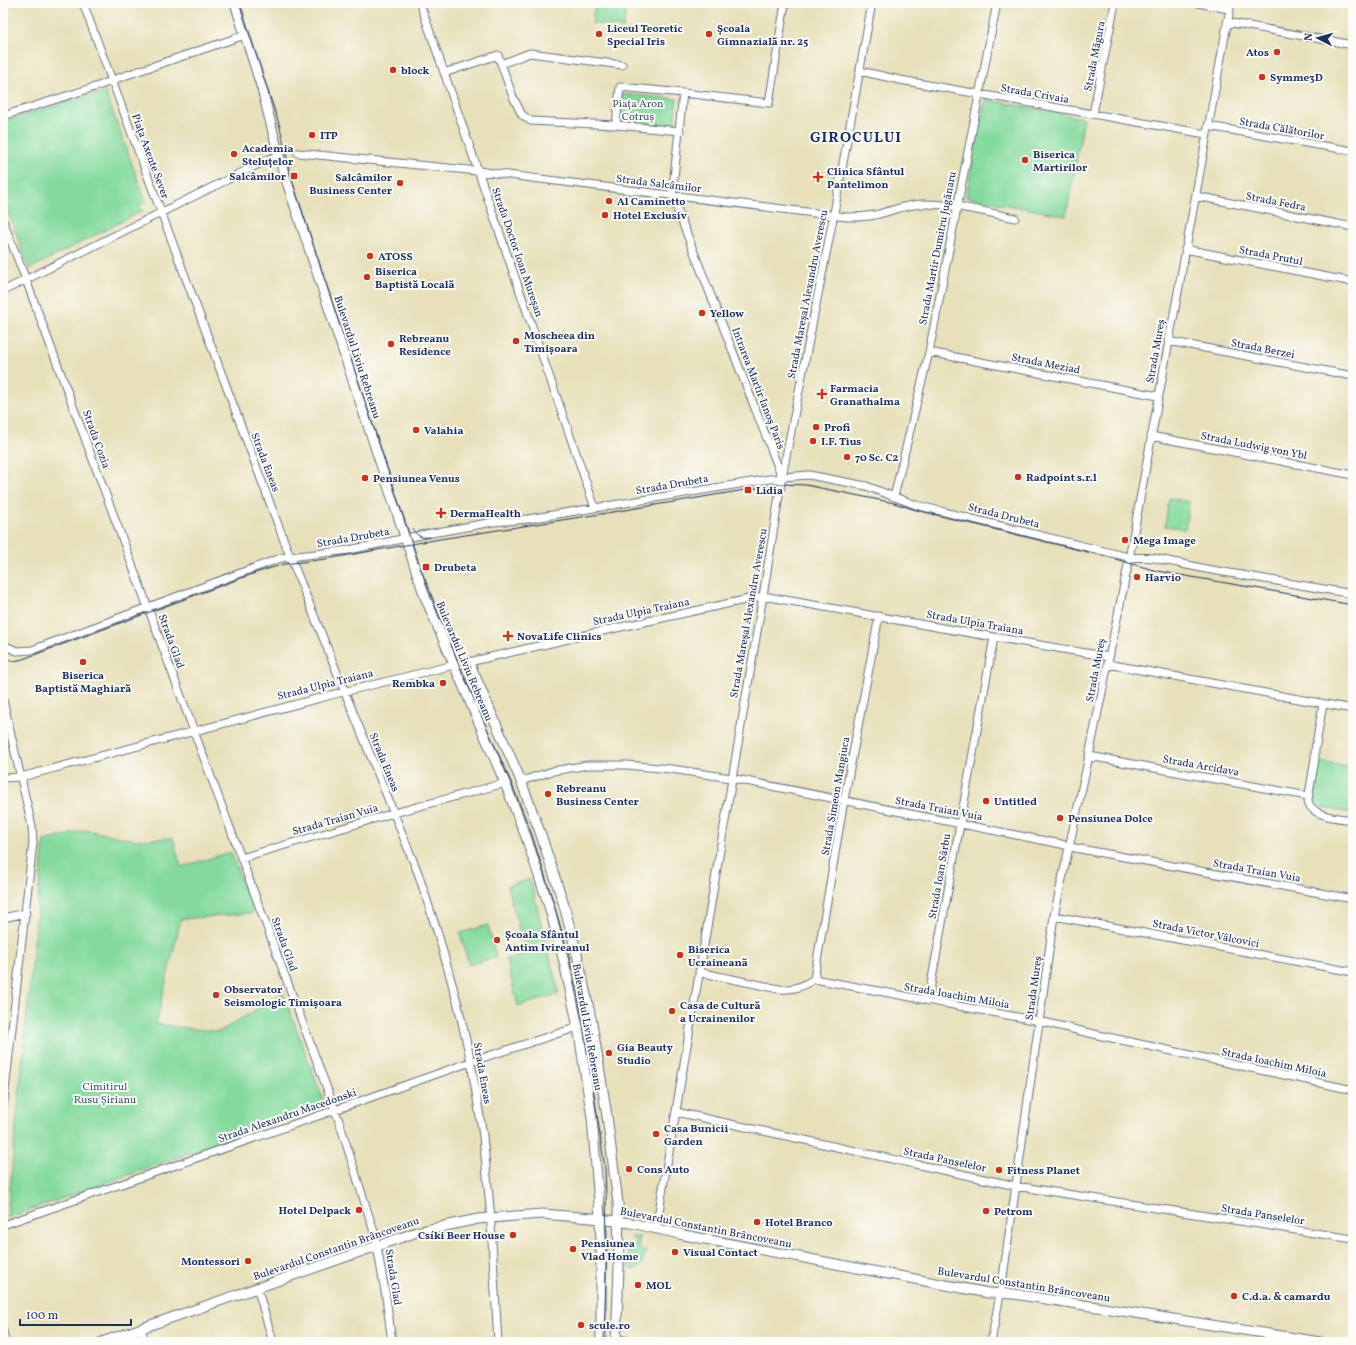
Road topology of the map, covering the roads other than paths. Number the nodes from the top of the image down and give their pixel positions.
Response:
1 (83, 3) edge
2 (235, 3) edge
3 (420, 3) edge
4 (785, 3) edge
5 (872, 3) edge
6 (997, 3) edge
7 (1115, 3) edge
8 (1198, 3) edge
9 (1230, 6) edge
10 (1227, 22) junction
11 (245, 35) junction
12 (1353, 45) edge
13 (501, 64) junction
14 (622, 65) dead end
15 (860, 72) junction
16 (444, 73) junction
17 (111, 80) junction
18 (683, 93) junction
19 (979, 94) junction
20 (1093, 114) junction
21 (3, 116) edge
22 (616, 125) junction
23 (1208, 126) junction
24 (680, 131) junction
25 (1206, 134) junction
26 (1353, 151) edge
27 (298, 153) dead end
28 (279, 155) junction
29 (478, 171) junction
30 (672, 196) junction
31 (1196, 196) junction
32 (956, 207) junction
33 (161, 214) junction
34 (834, 215) junction
35 (1015, 218) dead end
36 (3, 221) edge
37 (1353, 227) edge
38 (1185, 250) junction
39 (26, 280) junction
40 (1353, 282) edge
41 (3, 291) edge
42 (1168, 341) junction
43 (929, 352) junction
44 (1353, 376) edge
45 (1158, 396) junction
46 (1151, 436) junction
47 (1353, 475) edge
48 (782, 477) junction
49 (894, 497) junction
50 (595, 508) junction
51 (405, 538) junction
52 (1129, 556) junction
53 (290, 557) junction
54 (1353, 594) edge
55 (763, 596) junction
56 (148, 607) junction
57 (879, 616) junction
58 (994, 637) junction
59 (3, 645) edge
60 (1109, 656) junction
61 (469, 662) junction
62 (1108, 664) junction
63 (454, 665) junction
64 (345, 692) junction
65 (3, 700) edge
66 (1323, 704) junction
67 (1353, 709) edge
68 (194, 731) junction
69 (1089, 756) junction
70 (21, 777) junction
71 (3, 778) edge
72 (731, 778) junction
73 (520, 781) junction
74 (505, 783) junction
75 (1308, 796) junction
76 (844, 800) junction
77 (395, 814) junction
78 (1353, 820) edge
79 (960, 824) junction
80 (1070, 846) junction
81 (241, 858) junction
82 (1353, 899) edge
83 (26, 913) junction
84 (1054, 916) junction
85 (3, 918) edge
86 (700, 972) junction
87 (1353, 972) edge
88 (814, 979) junction
89 (928, 1001) junction
90 (1039, 1021) junction
91 (578, 1027) junction
92 (471, 1062) junction
93 (1353, 1090) edge
94 (3, 1108) edge
95 (335, 1110) junction
96 (676, 1112) junction
97 (1016, 1186) junction
98 (490, 1218) junction
99 (600, 1219) junction
100 (619, 1221) junction
101 (3, 1225) edge
102 (656, 1229) junction
103 (1353, 1239) edge
104 (377, 1245) junction
105 (257, 1287) junction
106 (1000, 1294) junction
107 (142, 1328) junction
108 (3, 1331) edge
109 (117, 1340) edge
110 (616, 1341) edge
111 (5, 1342) edge
112 (102, 1342) edge
113 (145, 1342) edge
114 (273, 1342) edge
115 (392, 1342) edge
116 (498, 1342) edge
117 (600, 1342) edge
118 (634, 1342) edge
119 (991, 1342) edge
120 (1320, 1342) edge

1 - 17 street, Piața Axente Sever
2 - 11 main road, Bulevardul Liviu Rebreanu
3 - 16 street, Strada Doctor Ioan Mureșan
4 - 18 street
5 - 15 street, Strada Mareșal Alexandru Averescu
6 - 19 street, Strada Martir Dumitru Jugănaru
7 - 20 street, Strada Măgura
8 - 9 street
9 - 10 street, Strada Mureș
10 - 12 street
10 - 23 street, Strada Mureș
11 - 17 street
11 - 28 main road, Bulevardul Liviu Rebreanu
13 - 14 street
13 - 16 street
13 - 22 street
15 - 19 street, Strada Crivaia
15 - 34 street, Strada Mareșal Alexandru Averescu
16 - 29 street, Strada Doctor Ioan Mureșan
17 - 21 street
17 - 33 street, Piața Axente Sever
18 - 22 street
18 - 24 street
19 - 20 street, Strada Crivaia
19 - 32 street, Strada Martir Dumitru Jugănaru
20 - 25 street, Strada Crivaia
22 - 24 street
23 - 25 street, Strada Mureș
23 - 26 street, Strada Călătorilor
24 - 30 street
25 - 31 street, Strada Mureș
27 - 29 street, Strada Salcâmilor
28 - 33 street
28 - 51 main road, Bulevardul Liviu Rebreanu
29 - 30 street, Strada Salcâmilor
29 - 50 street, Strada Doctor Ioan Mureșan
30 - 34 street, Strada Salcâmilor
30 - 48 street, Intrarea Martir Ianoș Paris
31 - 37 street, Strada Fedra
31 - 38 street, Strada Mureș
32 - 34 street, Strada Salcâmilor
32 - 35 street, Strada Salcâmilor
32 - 43 street, Strada Martir Dumitru Jugănaru
33 - 39 street, Piața Axente Sever
33 - 53 street, Strada Eneas
34 - 48 street, Strada Mareșal Alexandru Averescu
36 - 39 street
38 - 40 street, Strada Prutul
38 - 42 street, Strada Mureș
39 - 41 street, Piața Axente Sever
39 - 56 street, Strada Cozia
42 - 44 street, Strada Berzei
42 - 45 street, Strada Mureș
43 - 45 street, Strada Meziad
43 - 49 street, Strada Martir Dumitru Jugănaru
45 - 46 street, Strada Mureș
46 - 47 street, Strada Ludwig von Ybl
46 - 52 street, Strada Mureș
48 - 49 street, Strada Drubeta
48 - 50 street, Strada Drubeta
48 - 55 street, Strada Mareșal Alexandru Averescu
49 - 52 street, Strada Drubeta
50 - 51 street, Strada Drubeta
51 - 53 street, Strada Drubeta
51 - 63 main road, Bulevardul Liviu Rebreanu
52 - 54 street, Strada Drubeta
52 - 60 street, Strada Mureș
53 - 56 street, Strada Drubeta
53 - 64 street, Strada Eneas
55 - 57 street, Strada Ulpia Traiana
55 - 61 street, Strada Ulpia Traiana
55 - 72 street, Strada Mareșal Alexandru Averescu
56 - 59 street, Strada Drubeta
56 - 68 street, Strada Glad
57 - 58 street, Strada Ulpia Traiana
57 - 76 street, Strada Simeon Mangiuca
58 - 60 street, Strada Ulpia Traiana
58 - 79 street, Strada Ioan Sârbu
60 - 62 street, Strada Mureș
61 - 63 main road, Strada Ulpia Traiana
61 - 73 main road, Bulevardul Liviu Rebreanu
62 - 66 street
62 - 69 street, Strada Mureș
63 - 64 street, Strada Ulpia Traiana
63 - 74 main road, Bulevardul Liviu Rebreanu
64 - 68 street, Strada Ulpia Traiana
64 - 77 street, Strada Eneas
65 - 70 street
66 - 67 street
66 - 75 street
68 - 70 street, Strada Ulpia Traiana
68 - 81 street, Strada Glad
69 - 75 street, Strada Arcidava
69 - 80 street, Strada Mureș
70 - 71 street, Strada Ulpia Traiana
70 - 83 street
72 - 73 street, Strada Traian Vuia
72 - 76 street, Strada Traian Vuia
72 - 86 street, Strada Mareșal Alexandru Averescu
73 - 100 main road, Bulevardul Liviu Rebreanu
74 - 77 street, Strada Traian Vuia
74 - 91 main road, Bulevardul Liviu Rebreanu
75 - 78 street
76 - 79 street, Strada Traian Vuia
76 - 88 street, Strada Simeon Mangiuca
77 - 81 street, Strada Traian Vuia
77 - 92 street, Strada Eneas
79 - 80 street, Strada Traian Vuia
79 - 89 street, Strada Ioan Sârbu
80 - 82 street, Strada Traian Vuia
80 - 84 street, Strada Mureș
81 - 95 street, Strada Glad
83 - 85 street
83 - 94 street
84 - 87 street, Strada Victor Vâlcovici
84 - 90 street, Strada Mureș
86 - 88 street
86 - 96 street, Strada Mareșal Alexandru Averescu
88 - 89 street, Strada Ioachim Miloia
89 - 90 street, Strada Ioachim Miloia
90 - 93 street, Strada Ioachim Miloia
90 - 97 street, Strada Mureș
91 - 92 street, Strada Alexandru Macedonski
91 - 99 main road, Bulevardul Liviu Rebreanu
92 - 95 street, Strada Alexandru Macedonski
92 - 98 street, Strada Eneas
95 - 101 street, Strada Alexandru Macedonski
95 - 104 street, Strada Glad
96 - 97 street, Strada Panselelor
96 - 102 street, Strada Mareșal Alexandru Averescu
97 - 103 street, Strada Panselelor
97 - 106 street, Strada Mureș
98 - 99 main road, Bulevardul Constantin Brâncoveanu
98 - 104 main road, Bulevardul Constantin Brâncoveanu
98 - 116 street, Strada Eneas
99 - 100 main road, Bulevardul Constantin Brâncoveanu
99 - 117 main road, Bulevardul Liviu Rebreanu
100 - 102 main road, Bulevardul Constantin Brâncoveanu
100 - 110 main road, Bulevardul Liviu Rebreanu
102 - 106 main road, Bulevardul Constantin Brâncoveanu
104 - 105 main road, Bulevardul Constantin Brâncoveanu
104 - 115 street, Strada Glad
105 - 107 main road, Bulevardul Constantin Brâncoveanu
105 - 114 street
106 - 119 street, Strada Mureș
106 - 120 main road, Bulevardul Constantin Brâncoveanu
107 - 109 main road, Bulevardul Constantin Brâncoveanu
107 - 113 street
108 - 111 street
109 - 112 main road, Bulevardul Constantin Brâncoveanu
110 - 118 street

